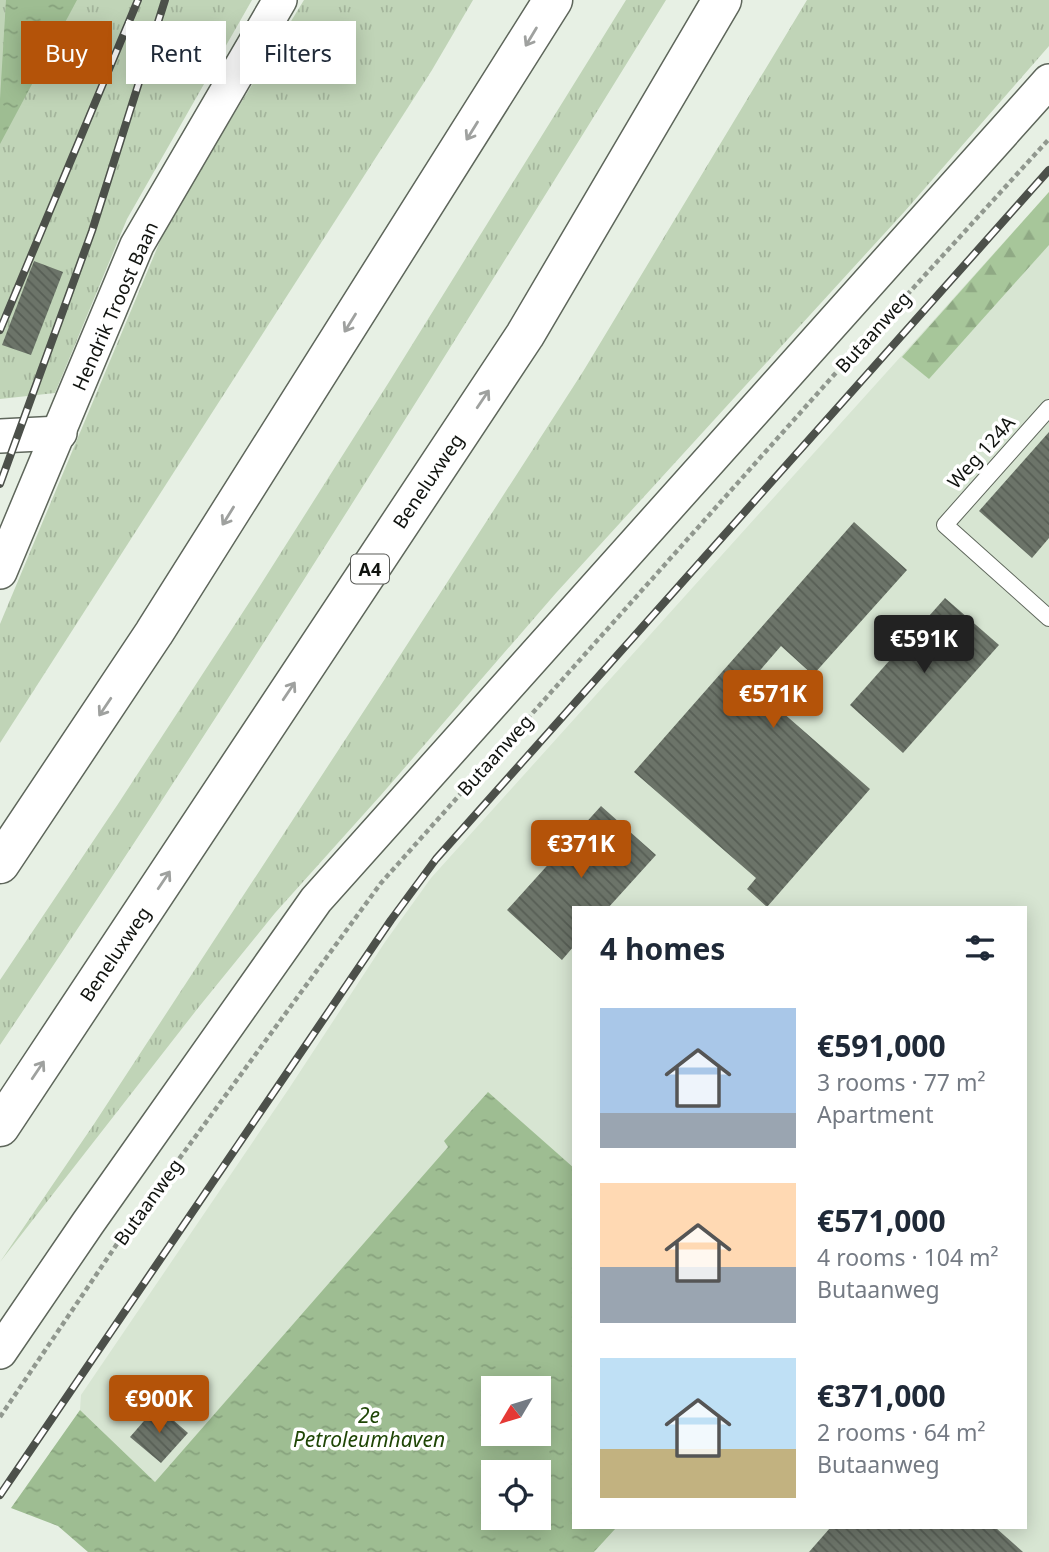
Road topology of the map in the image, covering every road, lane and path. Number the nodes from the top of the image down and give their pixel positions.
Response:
1 (280, 0) edge
2 (553, 0) edge
3 (722, 0) edge
4 (1049, 81) edge
5 (1049, 139) edge
6 (1049, 408) edge
7 (60, 433) junction
8 (0, 436) edge
9 (0, 572) edge
10 (1049, 618) edge
11 (0, 864) edge
12 (0, 1127) edge
13 (0, 1352) edge
14 (0, 1417) edge

1 - 7 street, Hendrik Troost Baan
2 -> 11 highway
12 -> 3 highway, Beneluxweg / A4
4 - 13 street, Butaanweg
5 - 14 path, Butaanweg
6 - 10 lane, Weg 124A
7 - 8 street
7 - 9 street, Hendrik Troost Baan

